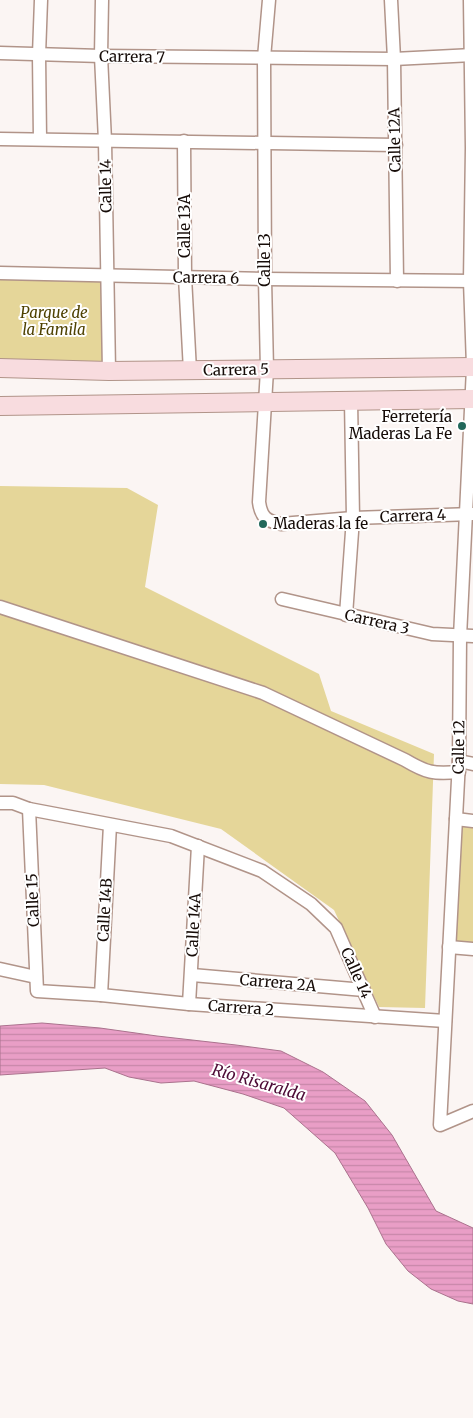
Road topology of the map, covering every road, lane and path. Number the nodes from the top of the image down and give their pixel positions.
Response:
1 (41, 0) edge
2 (102, 0) edge
3 (268, 0) edge
4 (391, 0) edge
5 (470, 0) edge
6 (0, 53) edge
7 (40, 55) junction
8 (472, 55) edge
9 (101, 56) junction
10 (264, 58) junction
11 (394, 59) junction
12 (0, 139) edge
13 (40, 139) junction
14 (105, 141) junction
15 (184, 142) junction
16 (265, 142) junction
17 (396, 145) junction
18 (473, 148) edge
19 (0, 273) edge
20 (108, 276) junction
21 (185, 277) junction
22 (265, 279) junction
23 (397, 281) junction
24 (471, 281) edge
25 (473, 367) edge
26 (0, 368) edge
27 (267, 370) junction
28 (190, 371) junction
29 (109, 372) junction
30 (472, 399) edge
31 (351, 400) junction
32 (266, 403) junction
33 (0, 406) edge
34 (470, 514) edge
35 (264, 518) joint
36 (353, 518) junction
37 (282, 599) dead end
38 (0, 607) edge
39 (346, 615) junction
40 (467, 636) edge
41 (473, 764) edge
42 (459, 766) junction
43 (0, 803) edge
44 (29, 809) junction
45 (456, 819) junction
46 (473, 821) edge
47 (110, 825) junction
48 (198, 846) junction
49 (449, 946) junction
50 (473, 949) edge
51 (0, 968) edge
52 (192, 975) junction
53 (36, 976) junction
54 (364, 990) junction
55 (37, 991) joint
56 (101, 995) junction
57 (189, 1004) junction
58 (375, 1017) junction
59 (445, 1021) junction
60 (473, 1111) edge

1 - 7 street
2 - 9 street, Calle 14
3 - 10 street, Calle 13
4 - 11 street, Calle 12A
5 - 8 street, Calle 12
6 - 7 street, Carrera 7
7 - 9 street, Carrera 7
7 - 13 street
8 - 11 street, Carrera 7
8 - 18 street, Calle 12
9 - 10 street, Carrera 7
9 - 14 street, Calle 14
10 - 11 street, Carrera 7
10 - 16 street, Calle 13
11 - 17 street, Calle 12A
12 - 13 street
13 - 14 street
14 - 15 street
14 - 20 street, Calle 14
15 - 16 street
15 - 21 street, Calle 13A
16 - 17 street
16 - 22 street, Calle 13
17 - 23 street, Calle 12A
18 - 24 street, Calle 12
19 - 20 street, Carrera 6
20 - 21 street, Carrera 6
20 - 29 street, Calle 14
21 - 22 street, Carrera 6
21 - 28 street, Calle 13A
22 - 23 street, Carrera 6
22 - 27 street, Calle 13
23 - 24 street, Carrera 6
24 - 25 street, Calle 12
25 - 27 main road, Carrera 5
25 - 30 street, Calle 12
26 - 29 main road, Carrera 5
27 - 28 main road, Carrera 5
27 - 32 street, Calle 13
28 - 29 main road, Carrera 5
30 - 31 main road
30 - 34 street, Calle 12
31 - 32 main road
31 - 36 street
32 - 33 main road
32 - 35 street, Calle 13
34 - 36 street, Carrera 4
34 - 40 street, Calle 12
35 - 36 street, Carrera 4
36 - 39 street
37 - 39 street, Carrera 3
38 - 42 street
39 - 40 street, Carrera 3
40 - 42 street, Calle 12
41 - 42 street
42 - 45 street, Calle 12
43 - 44 street
44 - 47 street
44 - 53 street, Calle 15
45 - 46 street
45 - 49 street, Calle 12
47 - 48 street
47 - 56 street, Calle 14B
48 - 52 street, Calle 14A
48 - 54 street, Calle 14
49 - 50 street
49 - 59 street, Calle 12
51 - 53 street
52 - 54 street, Carrera 2A
52 - 57 street, Calle 14A
53 - 55 street, Calle 15
54 - 58 street, Calle 14
55 - 56 street, Carrera 2
56 - 57 street, Carrera 2
57 - 58 street, Carrera 2
58 - 59 street, Carrera 2
59 - 60 street, Calle 12

